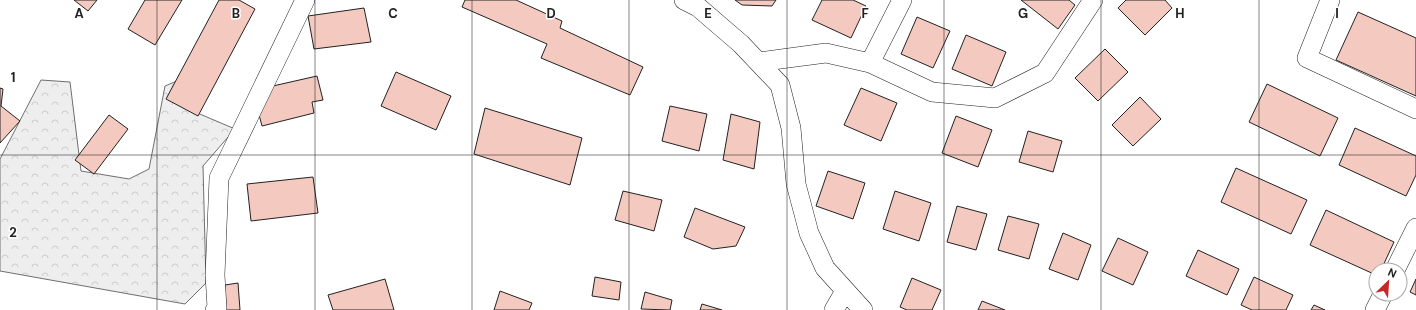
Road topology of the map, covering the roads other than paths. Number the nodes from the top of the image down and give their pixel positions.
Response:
1 (305, 0) edge
2 (684, 0) edge
3 (902, 0) edge
4 (1093, 0) edge
5 (1330, 0) edge
6 (758, 62) junction
7 (870, 63) junction
8 (1416, 109) edge
9 (1416, 228) edge
10 (1399, 262) edge
11 (845, 291) junction
12 (215, 310) edge
13 (834, 310) edge
14 (863, 310) edge

1 - 12 street
2 - 6 street
3 - 7 street
4 - 7 street
5 - 8 street
6 - 7 street
6 - 11 street
9 - 10 street
11 - 13 street
11 - 14 street

